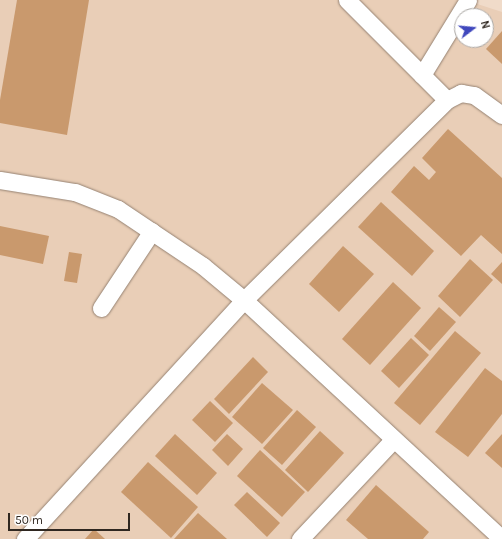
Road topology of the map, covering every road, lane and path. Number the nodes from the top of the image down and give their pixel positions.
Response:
1 (347, 0) edge
2 (468, 0) edge
3 (422, 75) junction
4 (447, 100) junction
5 (502, 115) edge
6 (0, 180) edge
7 (152, 231) junction
8 (244, 300) junction
9 (101, 308) dead end
10 (393, 440) junction
11 (25, 539) edge
12 (300, 539) edge
13 (502, 539) edge

1 - 3 street
2 - 3 street
3 - 4 street
4 - 5 street
4 - 8 street
6 - 7 street
7 - 8 street
7 - 9 street
8 - 10 street
8 - 11 street
10 - 12 street
10 - 13 street

